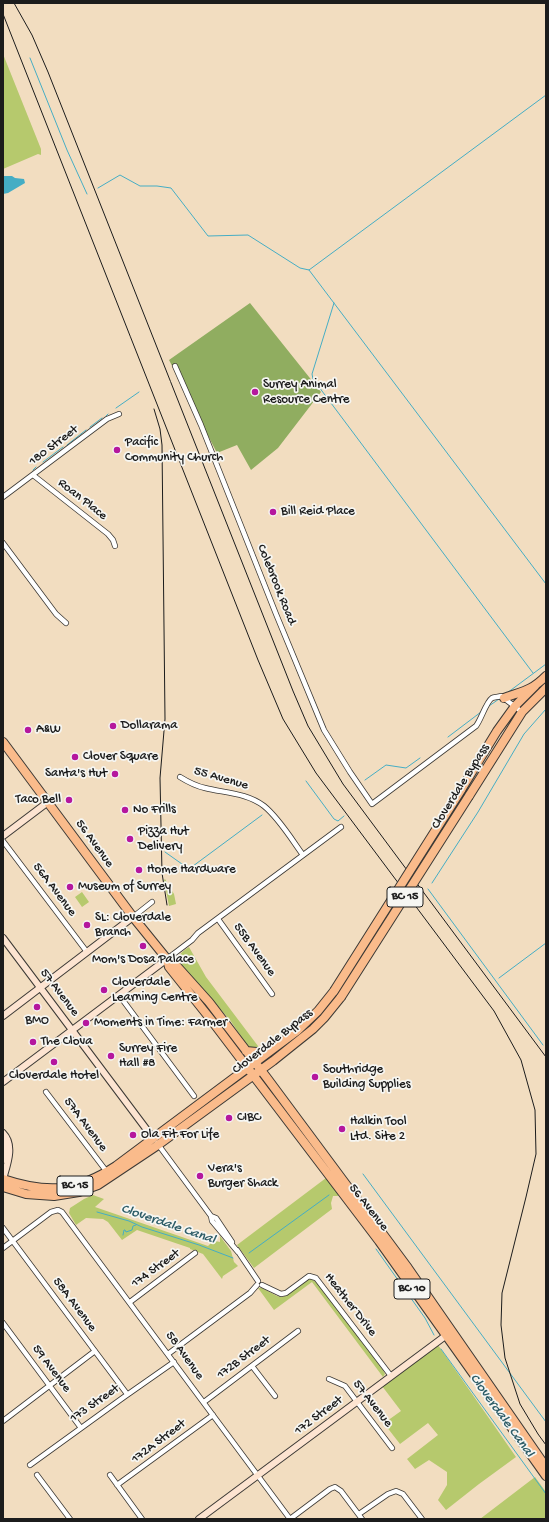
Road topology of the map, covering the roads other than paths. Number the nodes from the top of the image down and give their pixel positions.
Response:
1 (175, 366) dead end
2 (119, 414) dead end
3 (33, 475) junction
4 (3, 497) edge
5 (3, 543) edge
6 (115, 546) dead end
7 (66, 623) dead end
8 (546, 676) edge
9 (535, 686) junction
10 (546, 688) edge
11 (504, 698) junction
12 (515, 706) junction
13 (522, 712) junction
14 (3, 742) edge
15 (180, 777) dead end
16 (48, 802) junction
17 (341, 827) dead end
18 (3, 836) edge
19 (3, 841) edge
20 (303, 855) junction
21 (152, 902) dead end
22 (133, 917) junction
23 (218, 919) junction
24 (3, 938) edge
25 (87, 952) junction
26 (167, 959) junction
27 (40, 987) junction
28 (272, 994) dead end
29 (119, 995) junction
30 (3, 1016) edge
31 (72, 1030) junction
32 (235, 1051) junction
33 (246, 1051) junction
34 (267, 1053) junction
35 (273, 1061) junction
36 (255, 1062) junction
37 (248, 1067) junction
38 (261, 1070) junction
39 (237, 1075) junction
40 (253, 1075) junction
41 (3, 1082) edge
42 (241, 1084) junction
43 (272, 1085) junction
44 (264, 1089) junction
45 (46, 1092) dead end
46 (194, 1096) dead end
47 (3, 1133) edge
48 (3, 1141) edge
49 (155, 1141) junction
50 (3, 1160) edge
51 (107, 1172) junction
52 (3, 1179) edge
53 (3, 1187) edge
54 (3, 1228) edge
55 (12, 1241) junction
56 (3, 1248) edge
57 (196, 1253) dead end
58 (259, 1284) junction
59 (130, 1302) junction
60 (3, 1322) edge
61 (298, 1331) dead end
62 (448, 1334) junction
63 (95, 1351) junction
64 (168, 1354) junction
65 (174, 1362) junction
66 (252, 1366) junction
67 (391, 1376) junction
68 (329, 1379) dead end
69 (50, 1386) junction
70 (127, 1394) junction
71 (275, 1396) dead end
72 (357, 1401) junction
73 (204, 1402) junction
74 (213, 1415) junction
75 (3, 1421) edge
76 (81, 1428) junction
77 (392, 1448) dead end
78 (30, 1465) dead end
79 (546, 1467) edge
80 (37, 1475) dead end
81 (110, 1475) dead end
82 (258, 1476) junction
83 (546, 1476) edge
84 (118, 1485) junction
85 (359, 1514) junction
86 (70, 1519) edge
87 (142, 1519) edge
88 (199, 1519) edge
89 (290, 1519) edge
90 (362, 1519) edge
91 (422, 1519) edge

1 - 11 street, Colebrook Road
2 - 3 street, 180 Street
3 - 4 street, 180 Street
3 - 6 street, Roan Place
5 - 7 street
8 - 9 highway, BC 15
9 - 11 highway
9 - 12 highway, BC 15
10 - 13 highway, BC 15
11 - 12 street
12 - 13 street
12 - 34 highway, Cloverdale Bypass / BC 15, bridge
13 - 35 highway, Cloverdale Bypass / BC 15, bridge
14 - 16 highway, 56 Avenue / BC 10
15 - 20 street, 55 Avenue
16 - 18 street
16 - 22 highway, 56 Avenue / BC 10
17 - 20 street
19 - 25 street, 56A Avenue
20 - 23 street
21 - 22 street
22 - 25 street
22 - 26 highway, 56 Avenue / BC 10
23 - 26 street
23 - 28 street, 55B Avenue
24 - 27 street, 57 Avenue
25 - 27 street
26 - 29 street
26 - 32 highway, 56 Avenue / BC 10
26 - 33 highway, 56 Avenue / BC 10
27 - 30 street
27 - 31 street, 57 Avenue
29 - 31 street
29 - 46 street
31 - 41 street
31 - 49 street, 57 Avenue
32 - 37 highway, 56 Avenue / BC 10
32 - 39 highway
33 - 34 highway
33 - 36 highway, 56 Avenue / BC 10
34 - 36 highway, Cloverdale Bypass / BC 15
35 - 38 highway, Cloverdale Bypass / BC 15
35 - 43 highway
36 - 37 highway, Cloverdale Bypass / BC 15
36 - 38 highway, 56 Avenue / BC 10
37 - 39 highway, Cloverdale Bypass / BC 15
37 - 40 highway, 56 Avenue / BC 10
38 - 40 highway, Cloverdale Bypass / BC 15
38 - 43 highway, 56 Avenue / BC 10
39 - 49 highway, Cloverdale Bypass / BC 15
40 - 42 highway, Cloverdale Bypass / BC 15
40 - 44 highway, 56 Avenue / BC 10
42 - 44 highway
42 - 49 highway, Cloverdale Bypass / BC 15
43 - 62 highway, 56 Avenue / BC 10
44 - 62 highway, 56 Avenue / BC 10
45 - 51 street, 57A Avenue
47 - 52 street
48 - 50 street
49 - 51 highway, Cloverdale Bypass / BC 15
49 - 53 highway, Cloverdale Bypass / BC 15
49 - 58 street, 57 Avenue
51 - 52 highway, Cloverdale Bypass / BC 15
54 - 55 street, 58A Avenue
55 - 56 street
55 - 59 street, 58 Avenue
55 - 63 street, 58A Avenue
57 - 59 street, 174 Street
58 - 64 street
58 - 67 street, Heather Drive
59 - 64 street, 58 Avenue
60 - 69 street, 59 Avenue
61 - 66 street, 172B Street
62 - 67 street, 172 Street
62 - 79 highway, 56 Avenue / BC 10
62 - 83 highway, 56 Avenue / BC 10
63 - 69 street
63 - 70 street, 58A Avenue
64 - 65 street, 58 Avenue
65 - 70 street, 173 Street
65 - 73 street, 58 Avenue
66 - 71 street
66 - 73 street, 172B Street
67 - 72 street, 172 Street
68 - 72 street, 57 Avenue
69 - 75 street
69 - 76 street, 59 Avenue
70 - 76 street, 173 Street
72 - 77 street, 57 Avenue
72 - 82 street, 172 Street
73 - 74 street, 58 Avenue
74 - 82 street, 58 Avenue
74 - 84 street, 172A Street
76 - 78 street, 173 Street
80 - 86 street
81 - 84 street
82 - 88 street, 172 Street
82 - 89 street, 58 Avenue
84 - 87 street
85 - 89 street
85 - 90 street
85 - 91 street

